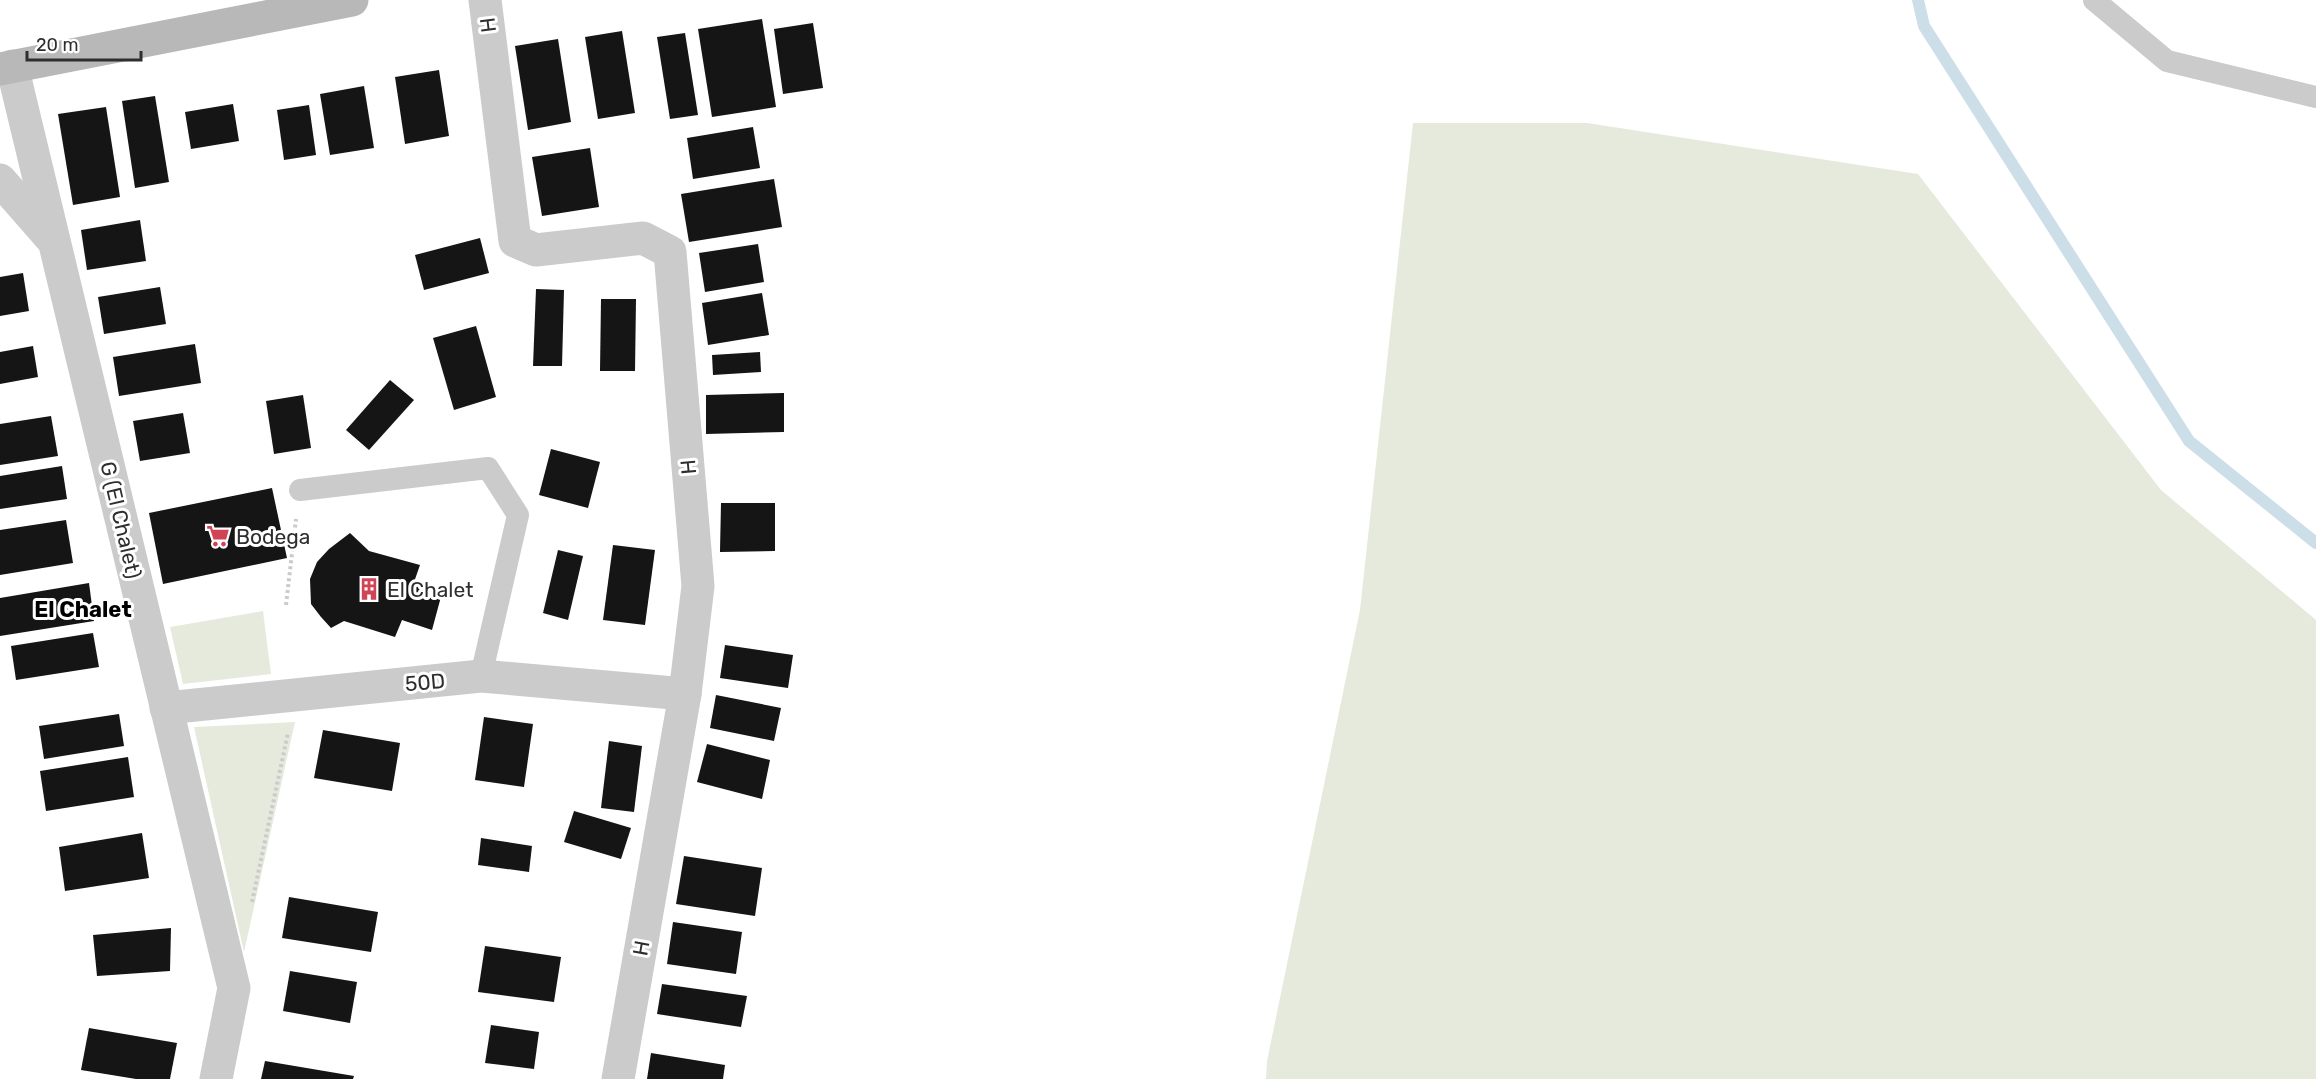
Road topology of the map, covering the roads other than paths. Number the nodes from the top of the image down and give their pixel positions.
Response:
1 (352, 0) edge
2 (485, 0) edge
3 (2094, 0) edge
4 (6, 67) edge
5 (2316, 97) edge
6 (0, 180) edge
7 (54, 242) junction
8 (300, 490) road end
9 (481, 676) junction
10 (685, 694) junction
11 (166, 708) junction
12 (216, 1079) edge
13 (618, 1079) edge

1 - 4 main road
2 - 10 street, H
3 - 5 lane
4 - 7 street, G (El Chalet)
6 - 7 street
7 - 11 street, G (El Chalet)
8 - 9 lane
9 - 10 street, 50D
9 - 11 street, 50D
10 - 13 street, H
11 - 12 street, G (El Chalet)

